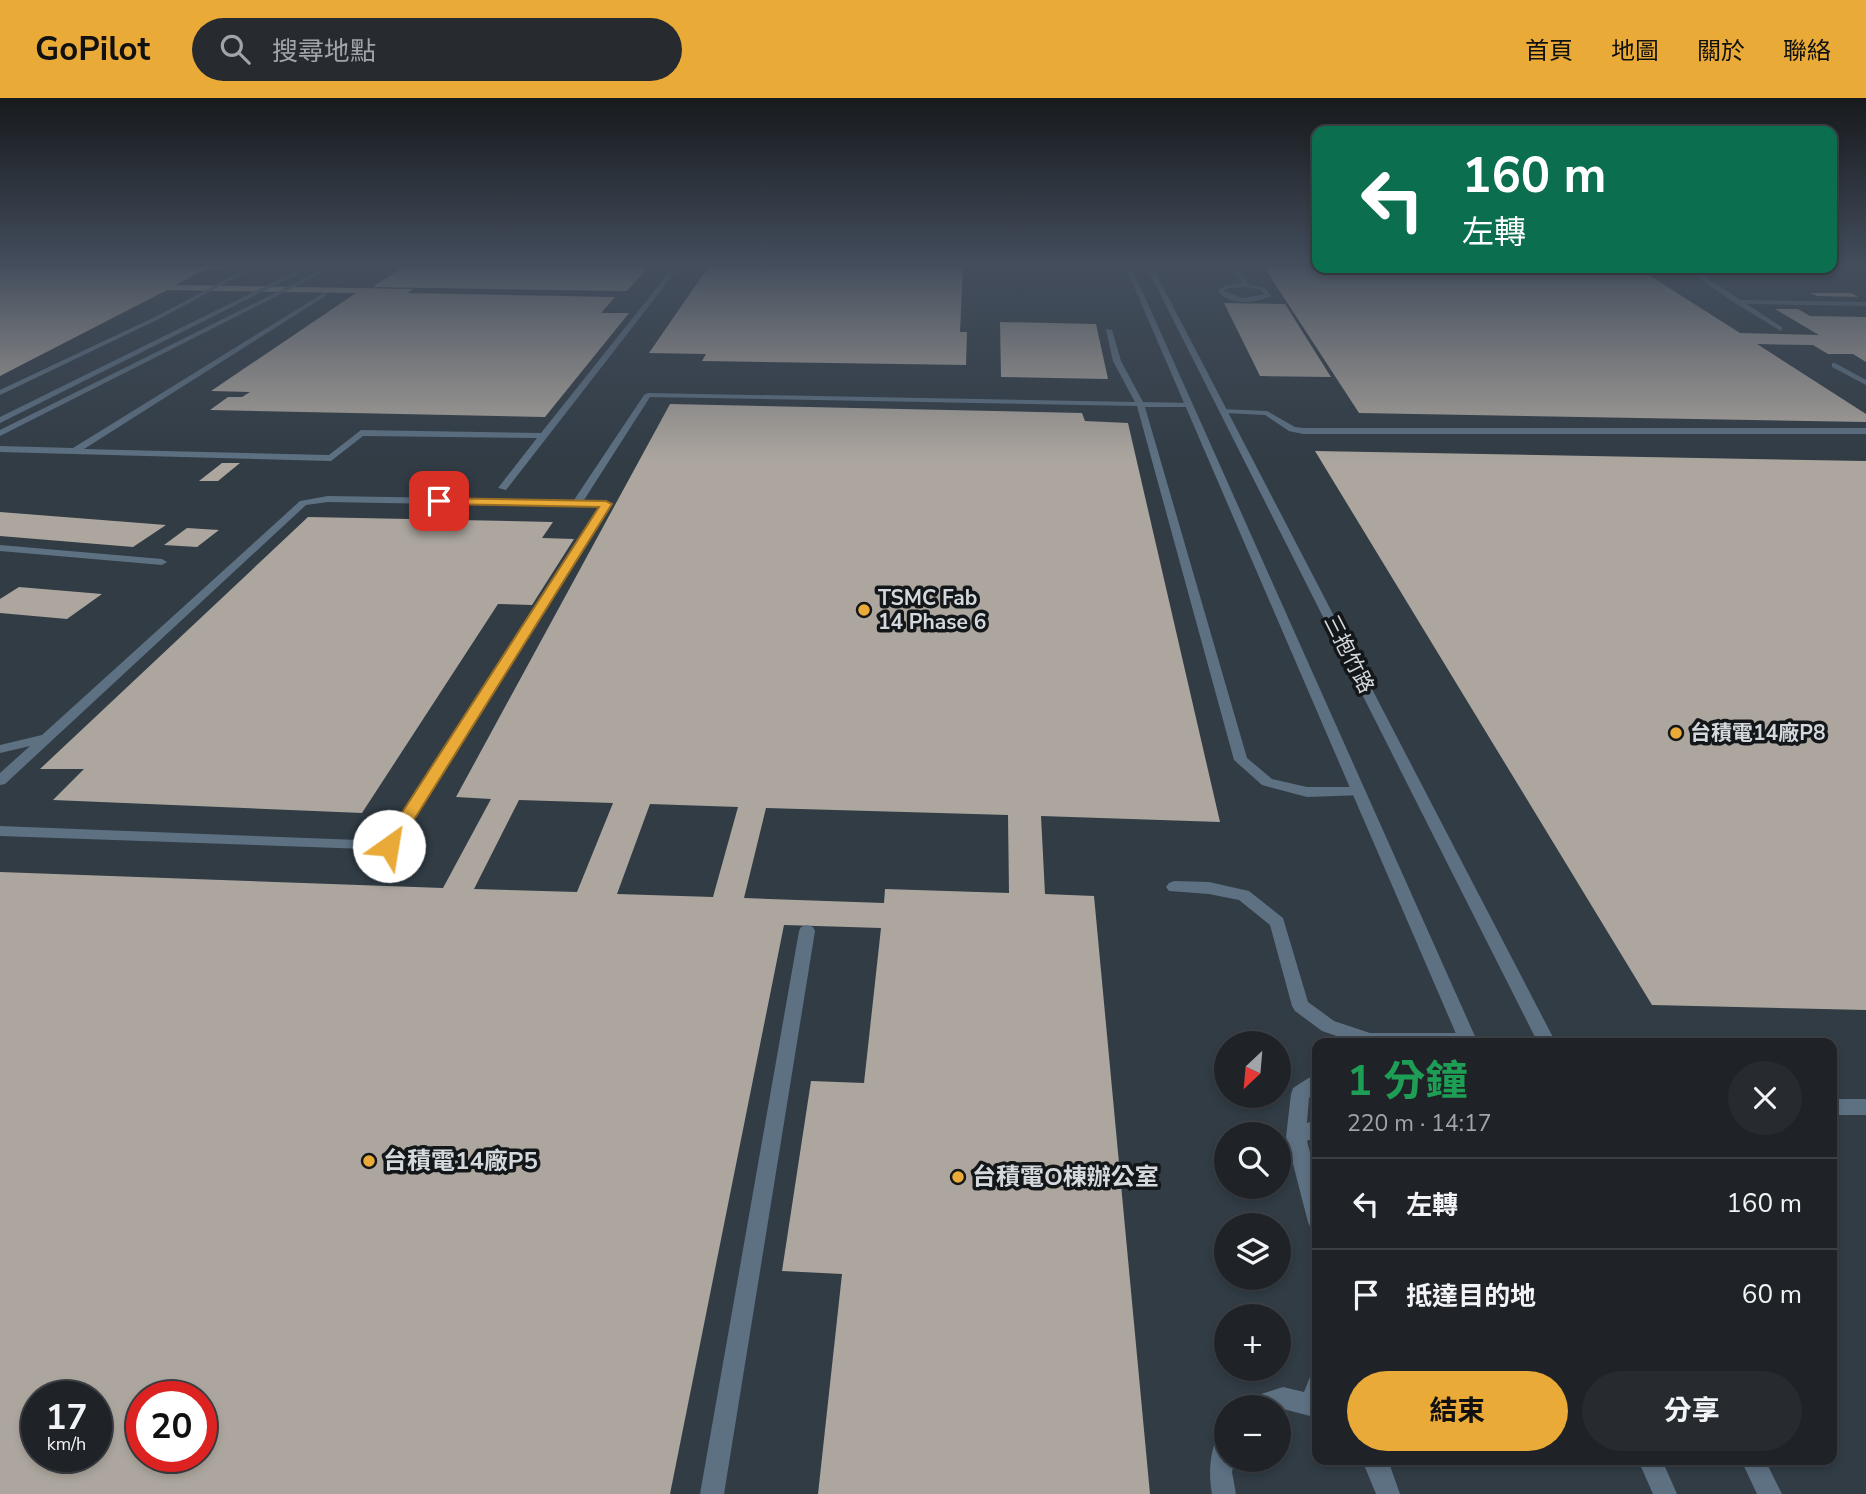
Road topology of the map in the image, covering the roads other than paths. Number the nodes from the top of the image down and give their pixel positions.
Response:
1 (129, 331) edge
2 (179, 331) edge
3 (202, 331) edge
4 (266, 331) edge
5 (625, 331) edge
6 (1108, 331) edge
7 (1157, 331) edge
8 (1183, 331) edge
9 (1835, 365) dead end
10 (1866, 383) edge
11 (0, 393) edge
12 (1140, 404) junction
13 (1189, 405) junction
14 (1225, 411) junction
15 (0, 420) edge
16 (1866, 431) edge
17 (0, 433) edge
18 (543, 436) junction
19 (0, 449) edge
20 (76, 450) junction
21 (503, 488) dead end
22 (577, 503) junction
23 (0, 548) edge
24 (162, 562) dead end
25 (46, 738) junction
26 (0, 749) edge
27 (0, 781) edge
28 (1359, 792) junction
29 (0, 831) edge
30 (1174, 887) dead end
31 (807, 931) dead end
32 (1364, 1038) edge
33 (1468, 1038) edge
34 (1544, 1038) edge
35 (1312, 1085) edge
36 (1837, 1107) edge
37 (1866, 1107) edge
38 (1312, 1130) edge
39 (1296, 1137) junction
40 (1312, 1199) edge
41 (1291, 1398) edge
42 (1312, 1399) edge
43 (1652, 1465) edge
44 (1756, 1465) edge
45 (1220, 1472) edge
46 (712, 1494) edge
47 (1224, 1494) edge
48 (1665, 1494) edge
49 (1770, 1494) edge

1 - 11 street
2 - 15 street
3 - 17 street
4 - 20 street
5 - 18 street
6 - 12 street
7 - 13 street, 三抱竹路
8 - 14 street, 三抱竹路
9 - 10 street
12 - 13 street
12 - 22 street
12 - 28 street
13 - 28 street, 三抱竹路
14 - 16 street
14 - 34 street, 三抱竹路
18 - 20 street
18 - 21 street
19 - 20 street
22 - 25 street
22 - 29 street
23 - 24 street
25 - 26 street
25 - 27 street
28 - 33 street, 三抱竹路
30 - 32 street
31 - 46 street
35 - 39 street
36 - 37 street
38 - 39 street
39 - 40 street
41 - 42 street
43 - 48 street
44 - 49 street
45 - 47 street

